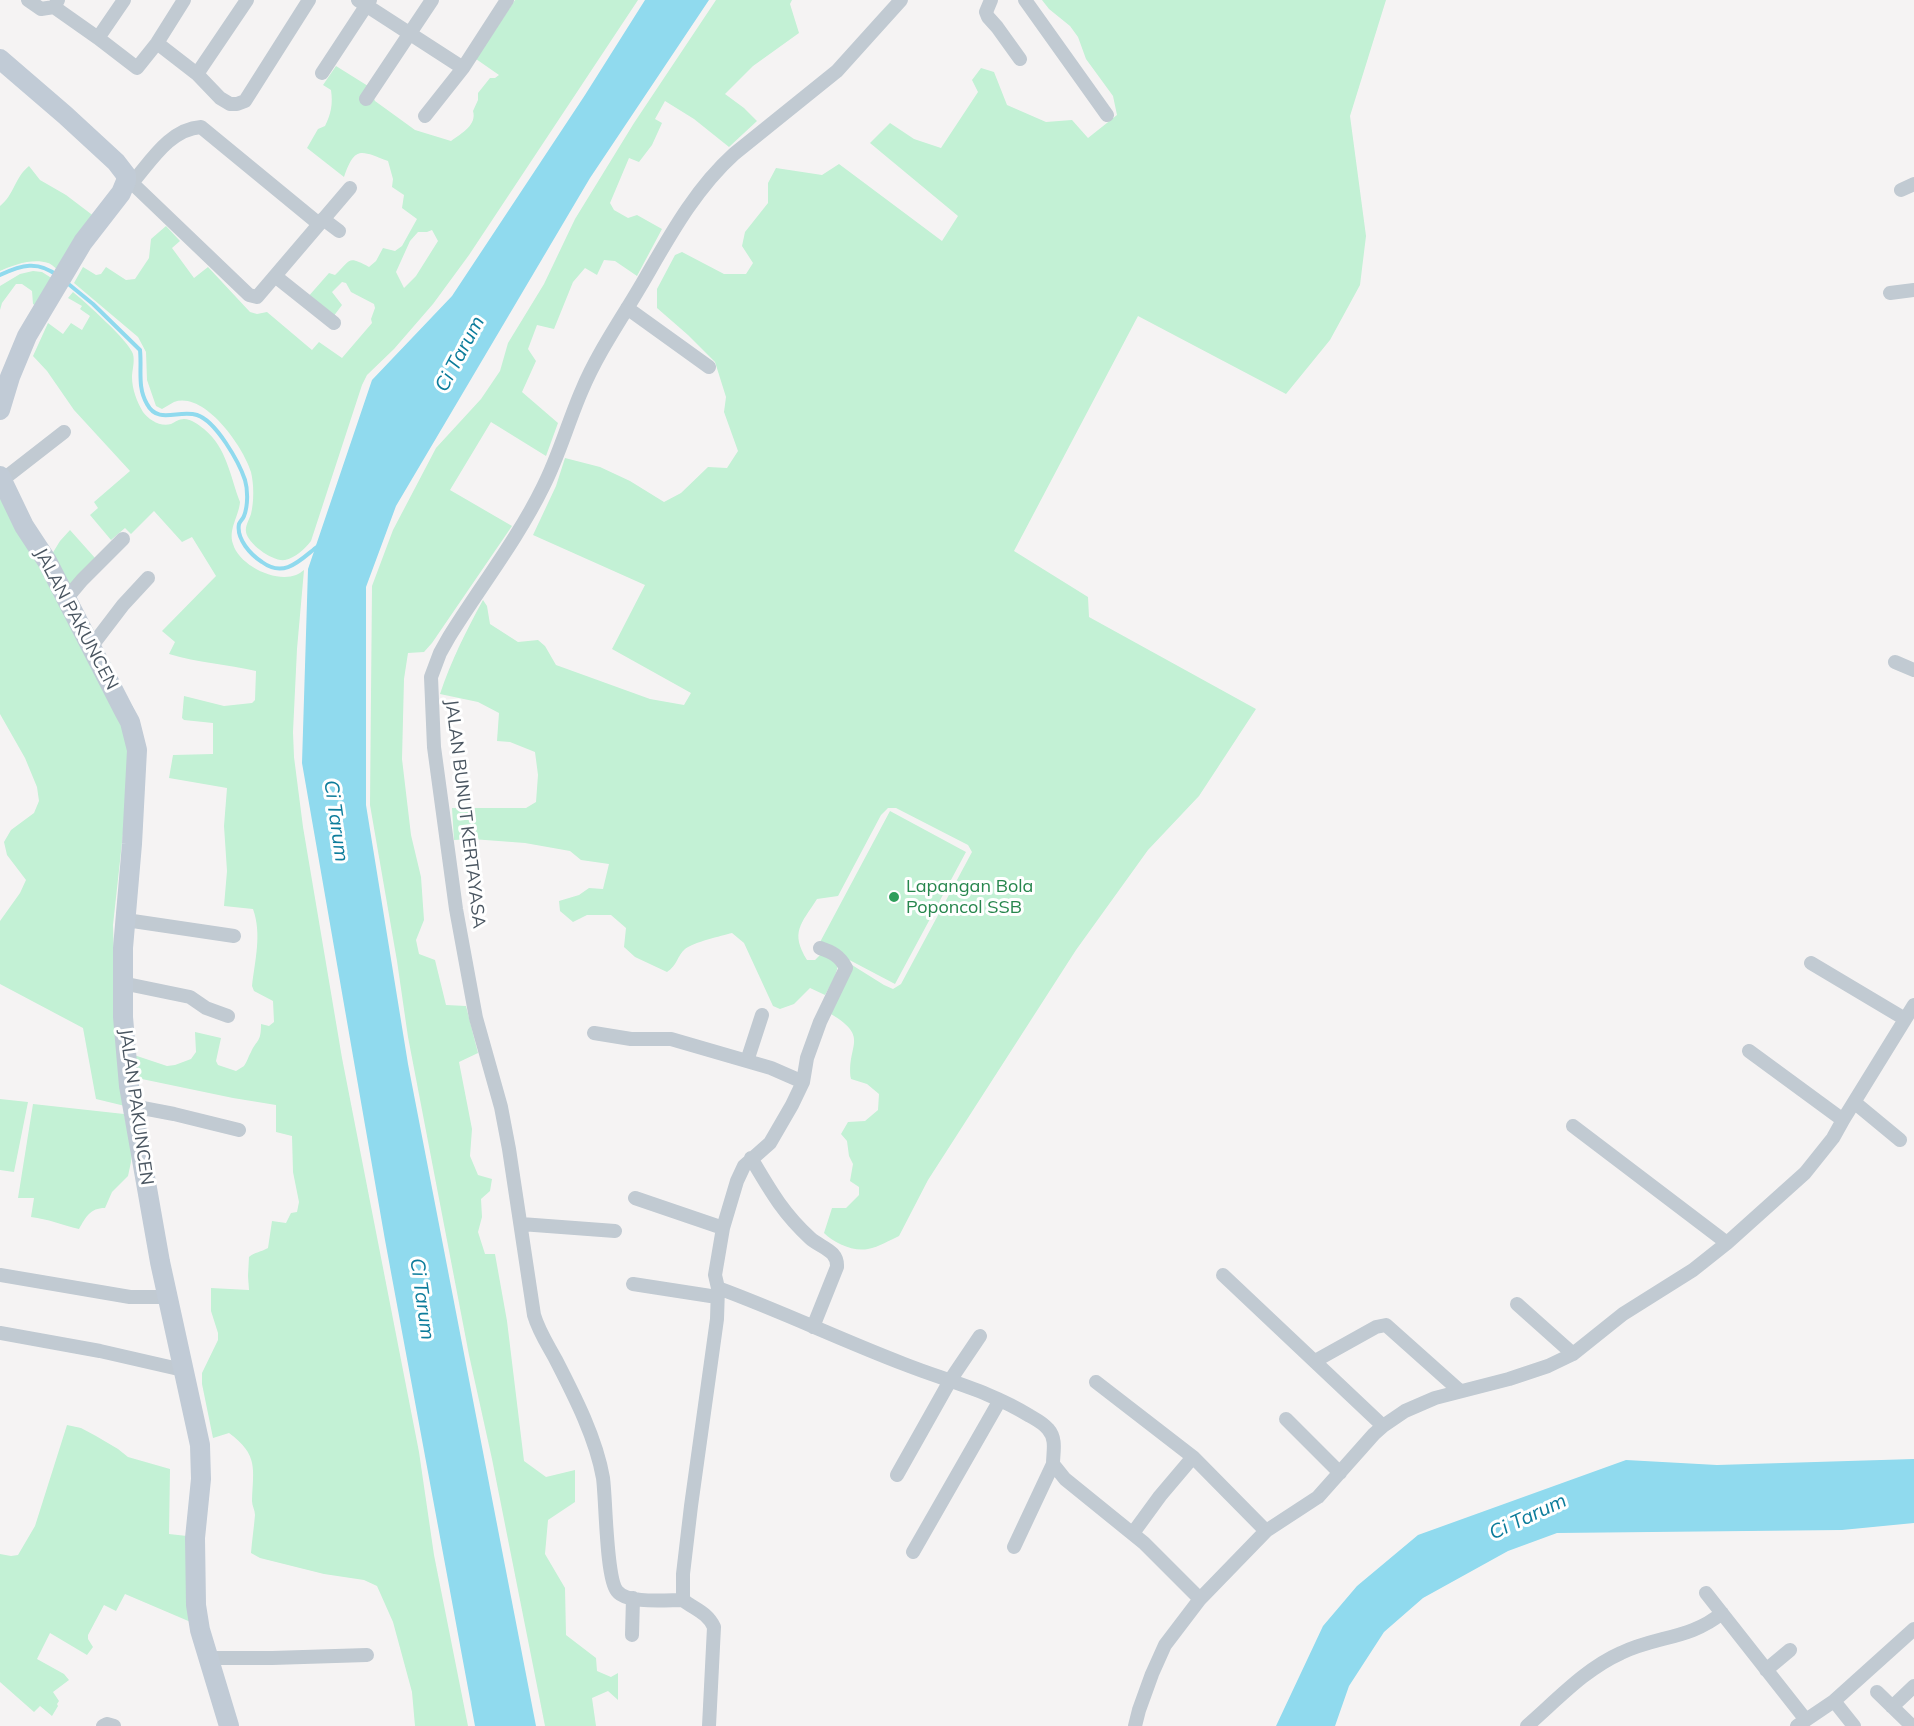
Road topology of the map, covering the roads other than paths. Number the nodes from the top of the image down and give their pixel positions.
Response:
1 (28, 0) edge
2 (124, 0) edge
3 (184, 0) edge
4 (247, 0) edge
5 (309, 0) edge
6 (432, 0) edge
7 (507, 0) edge
8 (901, 0) edge
9 (991, 0) edge
10 (1025, 0) edge
11 (365, 2) edge
12 (56, 3) edge
13 (410, 33) junction
14 (99, 38) junction
15 (157, 43) junction
16 (0, 59) edge
17 (1020, 59) dead end
18 (463, 68) junction
19 (322, 73) dead end
20 (197, 74) junction
21 (366, 99) dead end
22 (1107, 115) dead end
23 (425, 116) dead end
24 (129, 182) junction
25 (350, 188) dead end
26 (321, 221) junction
27 (339, 231) dead end
28 (275, 276) junction
29 (1914, 290) edge
30 (1890, 293) dead end
31 (627, 308) junction
32 (334, 323) dead end
33 (709, 367) dead end
34 (0, 407) edge
35 (63, 432) dead end
36 (1, 478) edge
37 (123, 539) dead end
38 (148, 578) dead end
39 (66, 599) junction
40 (91, 647) junction
41 (1895, 662) dead end
42 (1914, 670) edge
43 (126, 920) junction
44 (234, 936) dead end
45 (820, 948) dead end
46 (1811, 963) dead end
47 (122, 983) junction
48 (1914, 1005) edge
49 (762, 1015) dead end
50 (228, 1016) dead end
51 (1905, 1019) junction
52 (594, 1033) dead end
53 (1749, 1051) dead end
54 (747, 1061) junction
55 (803, 1082) junction
56 (1854, 1102) junction
57 (132, 1106) junction
58 (1843, 1120) junction
59 (1573, 1126) dead end
60 (239, 1131) dead end
61 (1900, 1140) dead end
62 (751, 1158) junction
63 (635, 1198) dead end
64 (521, 1224) junction
65 (723, 1228) junction
66 (615, 1232) dead end
67 (1727, 1243) junction
68 (0, 1275) edge
69 (1223, 1275) dead end
70 (633, 1284) dead end
71 (718, 1292) junction
72 (168, 1297) junction
73 (1517, 1304) dead end
74 (813, 1327) junction
75 (0, 1333) edge
76 (980, 1336) dead end
77 (1574, 1353) junction
78 (1315, 1361) junction
79 (183, 1370) junction
80 (951, 1379) junction
81 (1096, 1382) dead end
82 (1460, 1391) junction
83 (1000, 1400) junction
84 (1286, 1419) dead end
85 (1383, 1426) junction
86 (1193, 1457) junction
87 (1053, 1464) junction
88 (1340, 1473) junction
89 (897, 1475) dead end
90 (1266, 1531) junction
91 (1133, 1533) junction
92 (1014, 1546) dead end
93 (913, 1552) dead end
94 (1706, 1593) dead end
95 (633, 1598) junction
96 (1200, 1599) junction
97 (683, 1600) junction
98 (1722, 1613) junction
99 (1914, 1629) edge
100 (632, 1635) dead end
101 (1790, 1650) dead end
102 (367, 1655) dead end
103 (208, 1658) junction
104 (1766, 1670) junction
105 (1914, 1686) edge
106 (1877, 1692) dead end
107 (1834, 1701) junction
108 (1892, 1707) junction
109 (1802, 1723) edge
110 (104, 1726) edge
111 (114, 1726) edge
112 (229, 1726) edge
113 (709, 1726) edge
114 (1135, 1726) edge
115 (1527, 1726) edge
116 (1854, 1726) edge
117 (1912, 1726) edge

1 - 12 street
2 - 14 street
3 - 15 street
4 - 20 street
5 - 20 street
6 - 13 street
7 - 18 street
8 - 31 street, JALAN BUNUT KERTAYASA
9 - 17 street
10 - 22 street
11 - 13 street
11 - 19 street
12 - 14 street
13 - 18 street
13 - 21 street
14 - 15 street
15 - 20 street
16 - 24 street
18 - 23 street
24 - 26 street
24 - 28 street
24 - 34 street
25 - 26 street
26 - 27 street
26 - 28 street
28 - 32 street
29 - 30 street
31 - 33 street
31 - 64 street, JALAN BUNUT KERTAYASA
35 - 36 street
36 - 39 street, JALAN PAKUNCEN
37 - 39 street
38 - 40 street
39 - 40 street, JALAN PAKUNCEN
40 - 43 street, JALAN PAKUNCEN
41 - 42 street
43 - 44 street
43 - 47 street, JALAN PAKUNCEN
45 - 55 street
46 - 51 street
47 - 50 street
47 - 57 street, JALAN PAKUNCEN
48 - 51 street
49 - 54 street
51 - 56 street
52 - 54 street
53 - 58 street
54 - 55 street
55 - 62 street
56 - 58 street
56 - 61 street
57 - 60 street
57 - 72 street, JALAN PAKUNCEN
58 - 67 street
59 - 67 street
62 - 65 street
62 - 74 street
63 - 65 street
64 - 66 street
64 - 95 street, JALAN BUNUT KERTAYASA
65 - 71 street
67 - 77 street
68 - 72 street
69 - 78 street
70 - 71 street
71 - 74 street
71 - 97 street
72 - 79 street, JALAN PAKUNCEN
73 - 77 street
74 - 80 street
75 - 79 street
76 - 80 street
77 - 82 street
78 - 82 street
78 - 85 street
79 - 103 street, JALAN PAKUNCEN
80 - 83 street
80 - 89 street
81 - 86 street
82 - 85 street
83 - 87 street
83 - 93 street
84 - 88 street
85 - 88 street
86 - 90 street
86 - 91 street
87 - 91 street
87 - 92 street
88 - 90 street
90 - 96 street
91 - 96 street
94 - 98 street
95 - 97 street
95 - 100 street
96 - 114 street
97 - 113 street
98 - 104 street
98 - 115 street
99 - 107 street
101 - 104 street
102 - 103 street
103 - 112 street, JALAN PAKUNCEN
104 - 109 street
105 - 108 street
106 - 108 street
107 - 109 street
107 - 116 street
108 - 117 street
110 - 111 street

